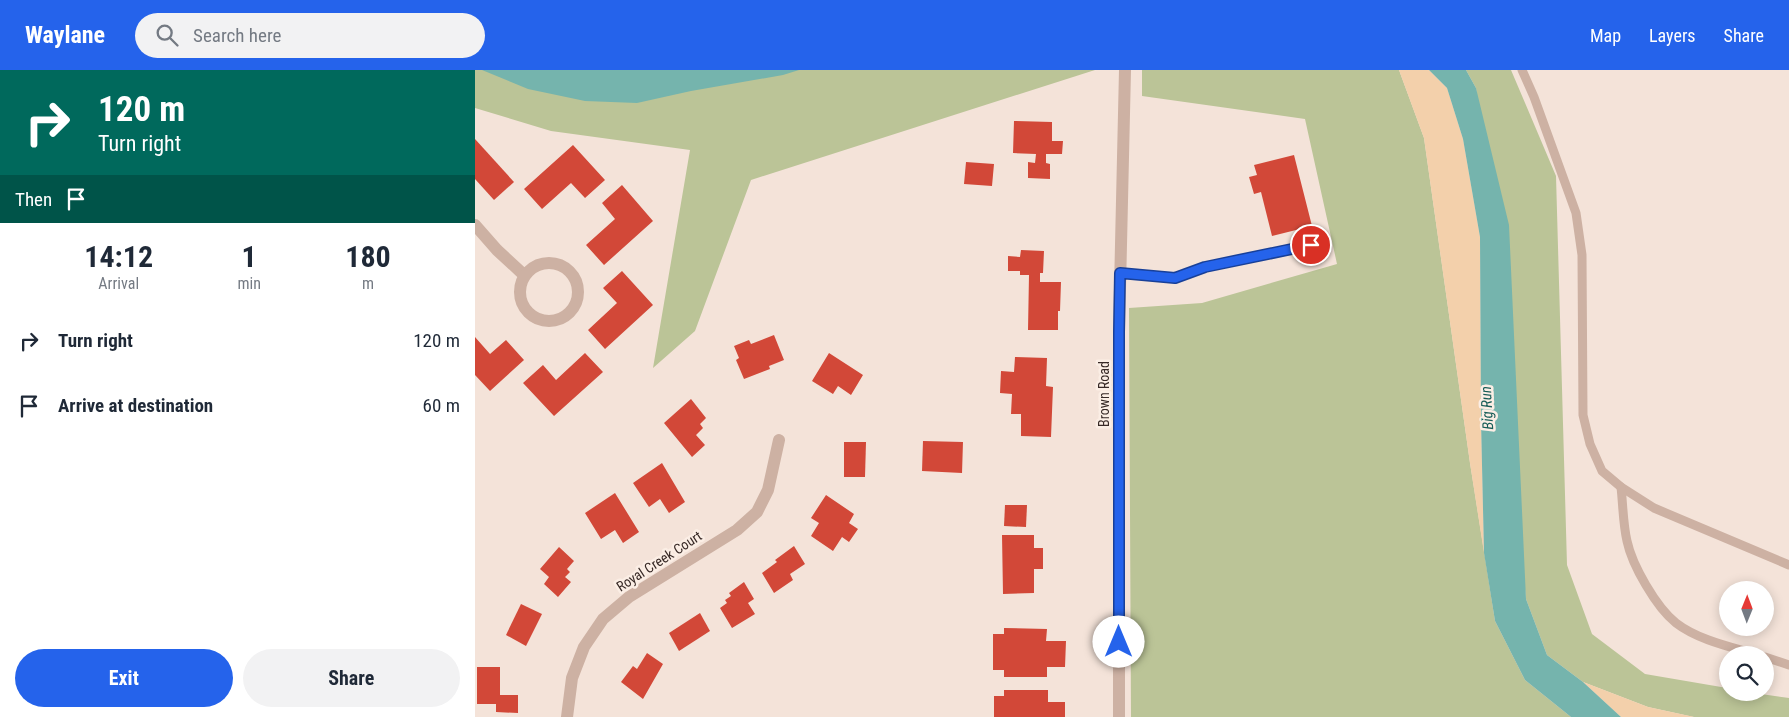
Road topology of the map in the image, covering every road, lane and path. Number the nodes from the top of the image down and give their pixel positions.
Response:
1 (1125, 70) edge
2 (1522, 70) edge
3 (475, 225) edge
4 (1311, 245) dead end
5 (1120, 273) junction
6 (524, 275) junction
7 (779, 440) dead end
8 (1621, 487) junction
9 (1789, 565) edge
10 (1731, 646) edge
11 (1774, 660) edge
12 (1789, 665) edge
13 (567, 717) edge
14 (1119, 717) edge

1 - 5 street, Brown Road
2 - 8 lane
3 - 6 street
4 - 5 lane
5 - 14 street, Brown Road
6 - 6 street
7 - 13 street, Royal Creek Court
8 - 9 lane
8 - 10 lane
11 - 12 lane

